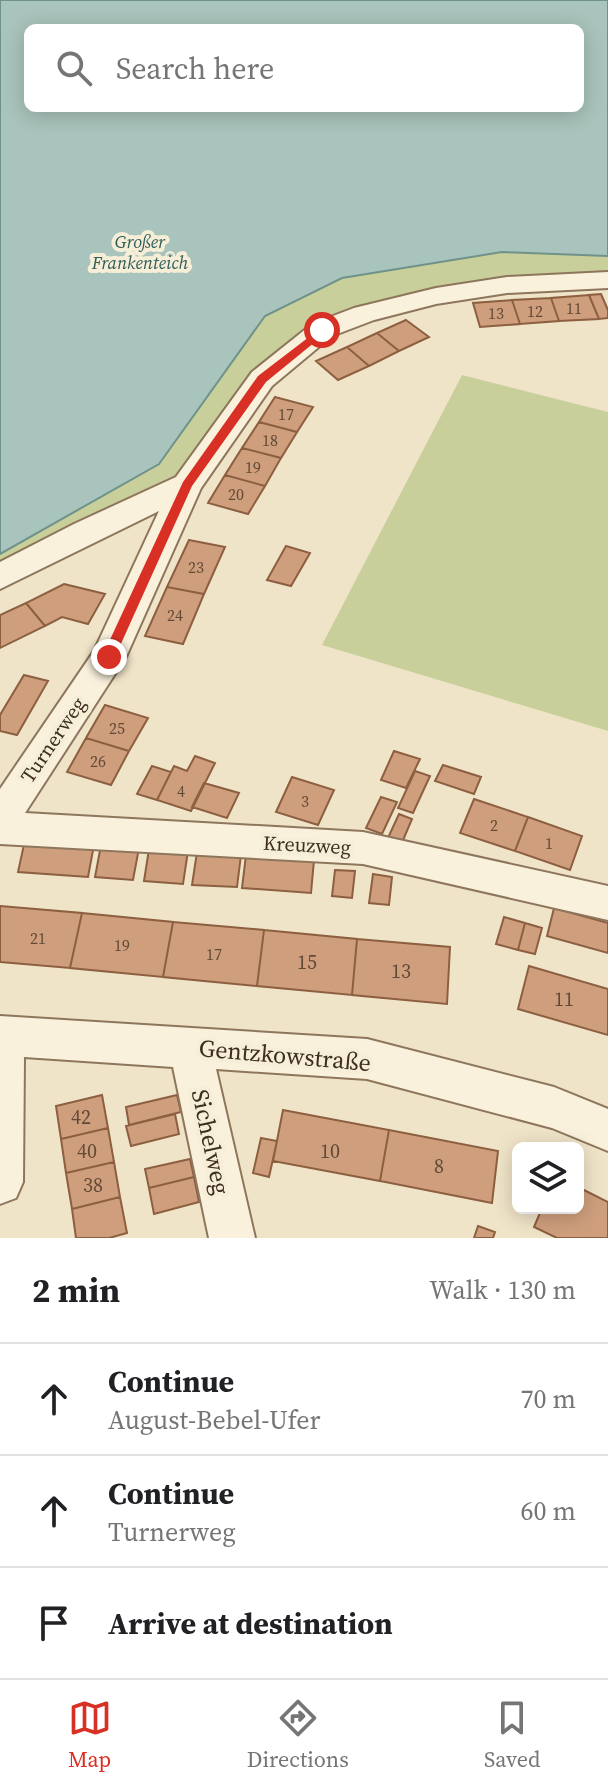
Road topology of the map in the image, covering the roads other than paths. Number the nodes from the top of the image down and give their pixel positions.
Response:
1 (608, 280) edge
2 (187, 485) junction
3 (0, 577) edge
4 (0, 820) edge
5 (0, 828) edge
6 (608, 903) edge
7 (2, 1036) edge
8 (190, 1047) junction
9 (608, 1130) edge
10 (0, 1182) edge
11 (232, 1238) edge

1 - 2 street, Turnerweg
2 - 3 street
2 - 4 street, Turnerweg
5 - 6 street, Kreuzweg
7 - 8 street, Gentzkowstraße
7 - 10 street
8 - 9 street, Gentzkowstraße
8 - 11 street, Sichelweg

